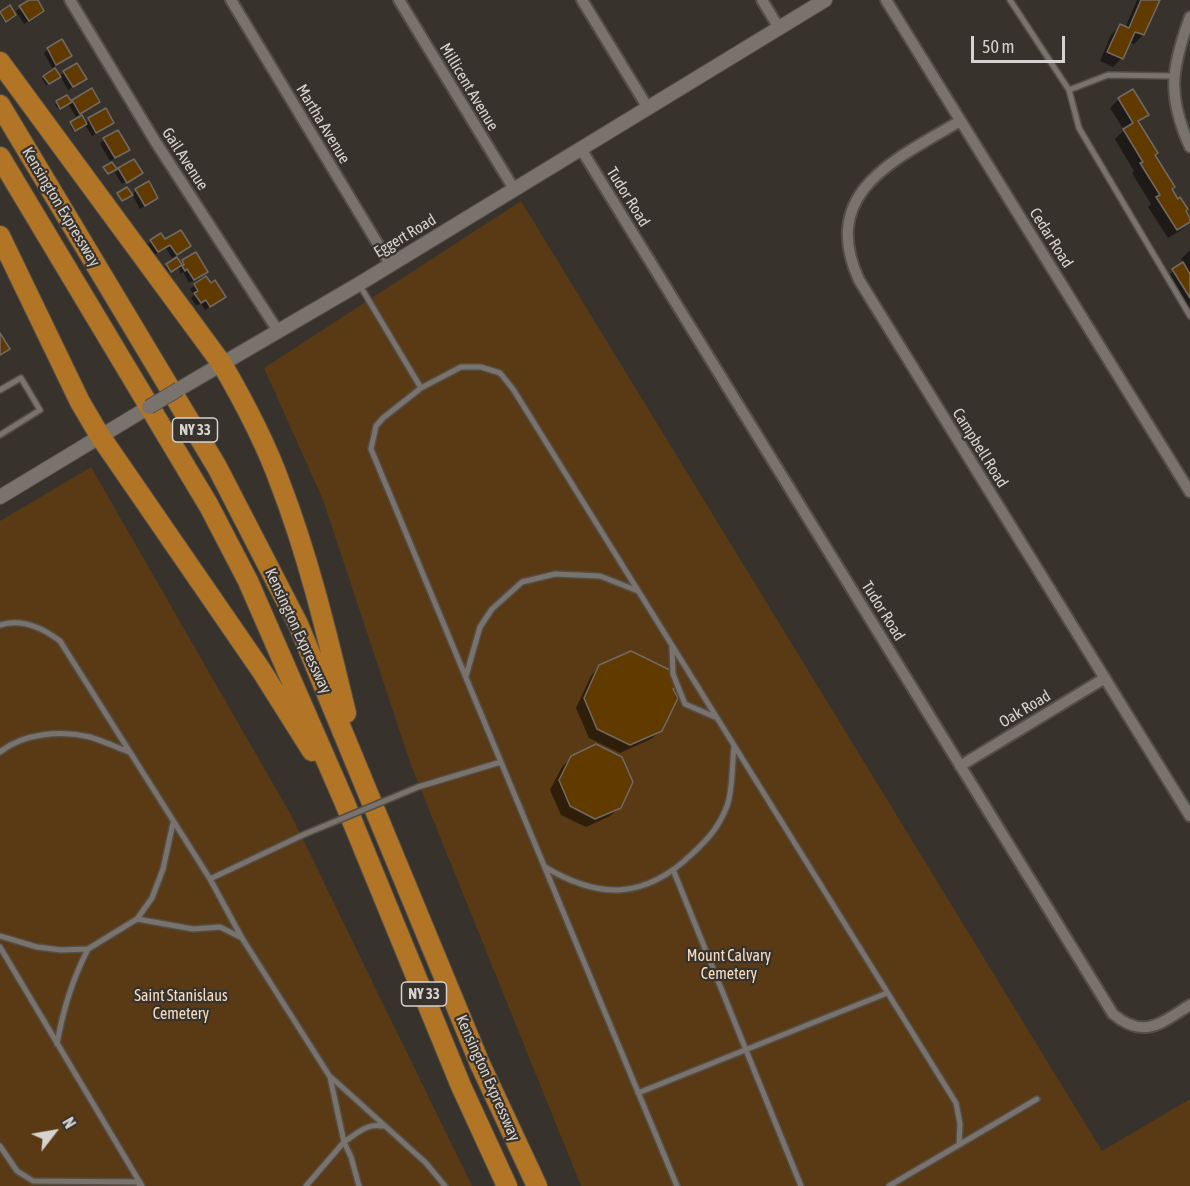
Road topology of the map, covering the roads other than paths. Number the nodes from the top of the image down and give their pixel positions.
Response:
1 (70, 0) edge
2 (231, 0) edge
3 (399, 0) edge
4 (582, 0) edge
5 (762, 0) edge
6 (825, 0) edge
7 (886, 0) edge
8 (1010, 0) edge
9 (1190, 17) edge
10 (779, 28) junction
11 (0, 63) edge
12 (1174, 76) junction
13 (1069, 90) junction
14 (0, 105) edge
15 (648, 108) junction
16 (960, 120) junction
17 (1190, 145) edge
18 (581, 149) junction
19 (0, 157) edge
20 (514, 189) junction
21 (0, 236) edge
22 (390, 264) junction
23 (359, 284) junction
24 (1190, 316) edge
25 (278, 331) junction
26 (219, 365) junction
27 (421, 388) junction
28 (0, 390) edge
29 (105, 433) junction
30 (0, 435) edge
31 (1190, 492) edge
32 (0, 497) edge
33 (639, 591) junction
34 (0, 625) edge
35 (672, 645) junction
36 (466, 678) junction
37 (1105, 678) junction
38 (717, 718) junction
39 (734, 746) junction
40 (0, 752) edge
41 (129, 752) junction
42 (501, 762) junction
43 (960, 766) junction
44 (360, 771) junction
45 (344, 801) junction
46 (1190, 816) edge
47 (173, 823) junction
48 (544, 866) junction
49 (674, 872) junction
50 (210, 879) junction
51 (137, 919) junction
52 (0, 936) edge
53 (242, 938) junction
54 (0, 947) edge
55 (88, 949) junction
56 (887, 993) junction
57 (1190, 1005) edge
58 (57, 1044) junction
59 (746, 1050) junction
60 (330, 1077) junction
61 (638, 1093) junction
62 (1037, 1099) dead end
63 (384, 1126) junction
64 (344, 1142) junction
65 (959, 1144) junction
66 (0, 1146) edge
67 (140, 1185) edge
68 (306, 1186) edge
69 (358, 1186) edge
70 (445, 1186) edge
71 (507, 1186) edge
72 (537, 1186) edge
73 (677, 1186) edge
74 (801, 1186) edge
75 (889, 1186) edge

1 - 25 street, Gail Avenue
2 - 22 street, Martha Avenue
3 - 20 street, Millicent Avenue
4 - 15 street
5 - 10 street
6 - 10 street, Eggert Road
7 - 16 street, Cedar Road
8 - 13 lane
9 - 12 street
10 - 15 street, Eggert Road
11 - 26 highway
12 - 13 lane
12 - 17 street
13 - 24 lane
14 - 44 highway, Kensington Expressway / NY 33
15 - 18 street, Eggert Road
16 - 31 street, Cedar Road
16 - 37 street, Campbell Road
18 - 20 street, Eggert Road
18 - 43 street, Tudor Road
19 - 45 highway, Kensington Expressway / NY 33
20 - 22 street, Eggert Road
21 - 29 highway
22 - 23 street, Eggert Road
23 - 25 street, Eggert Road
23 - 27 lane
25 - 26 street, Eggert Road
26 - 29 street, Eggert Road, bridge
26 - 44 highway
27 - 33 lane
27 - 36 lane
28 - 30 lane
29 - 32 street, Eggert Road
29 - 45 highway
33 - 35 lane
33 - 36 lane
34 - 41 lane
35 - 38 lane
35 - 38 lane
36 - 42 lane
37 - 43 street, Oak Road
37 - 46 street, Campbell Road
38 - 39 lane
39 - 49 lane
39 - 56 lane
40 - 41 lane
41 - 47 lane
42 - 48 lane
42 - 50 lane, bridge
43 - 57 street, Tudor Road
44 - 72 highway, Kensington Expressway / NY 33
45 - 71 highway, Kensington Expressway / NY 33
47 - 50 lane
47 - 51 lane
48 - 49 lane
48 - 61 lane
49 - 59 lane
50 - 53 lane
51 - 53 lane
51 - 55 lane
52 - 55 lane
53 - 60 lane
54 - 58 lane
55 - 58 lane
56 - 59 lane
56 - 65 lane
58 - 67 lane
59 - 61 lane
59 - 74 lane
60 - 63 lane
60 - 64 lane
61 - 73 lane
62 - 65 lane
63 - 64 lane
63 - 70 lane
64 - 68 lane
64 - 69 lane
65 - 75 lane
66 - 67 lane

